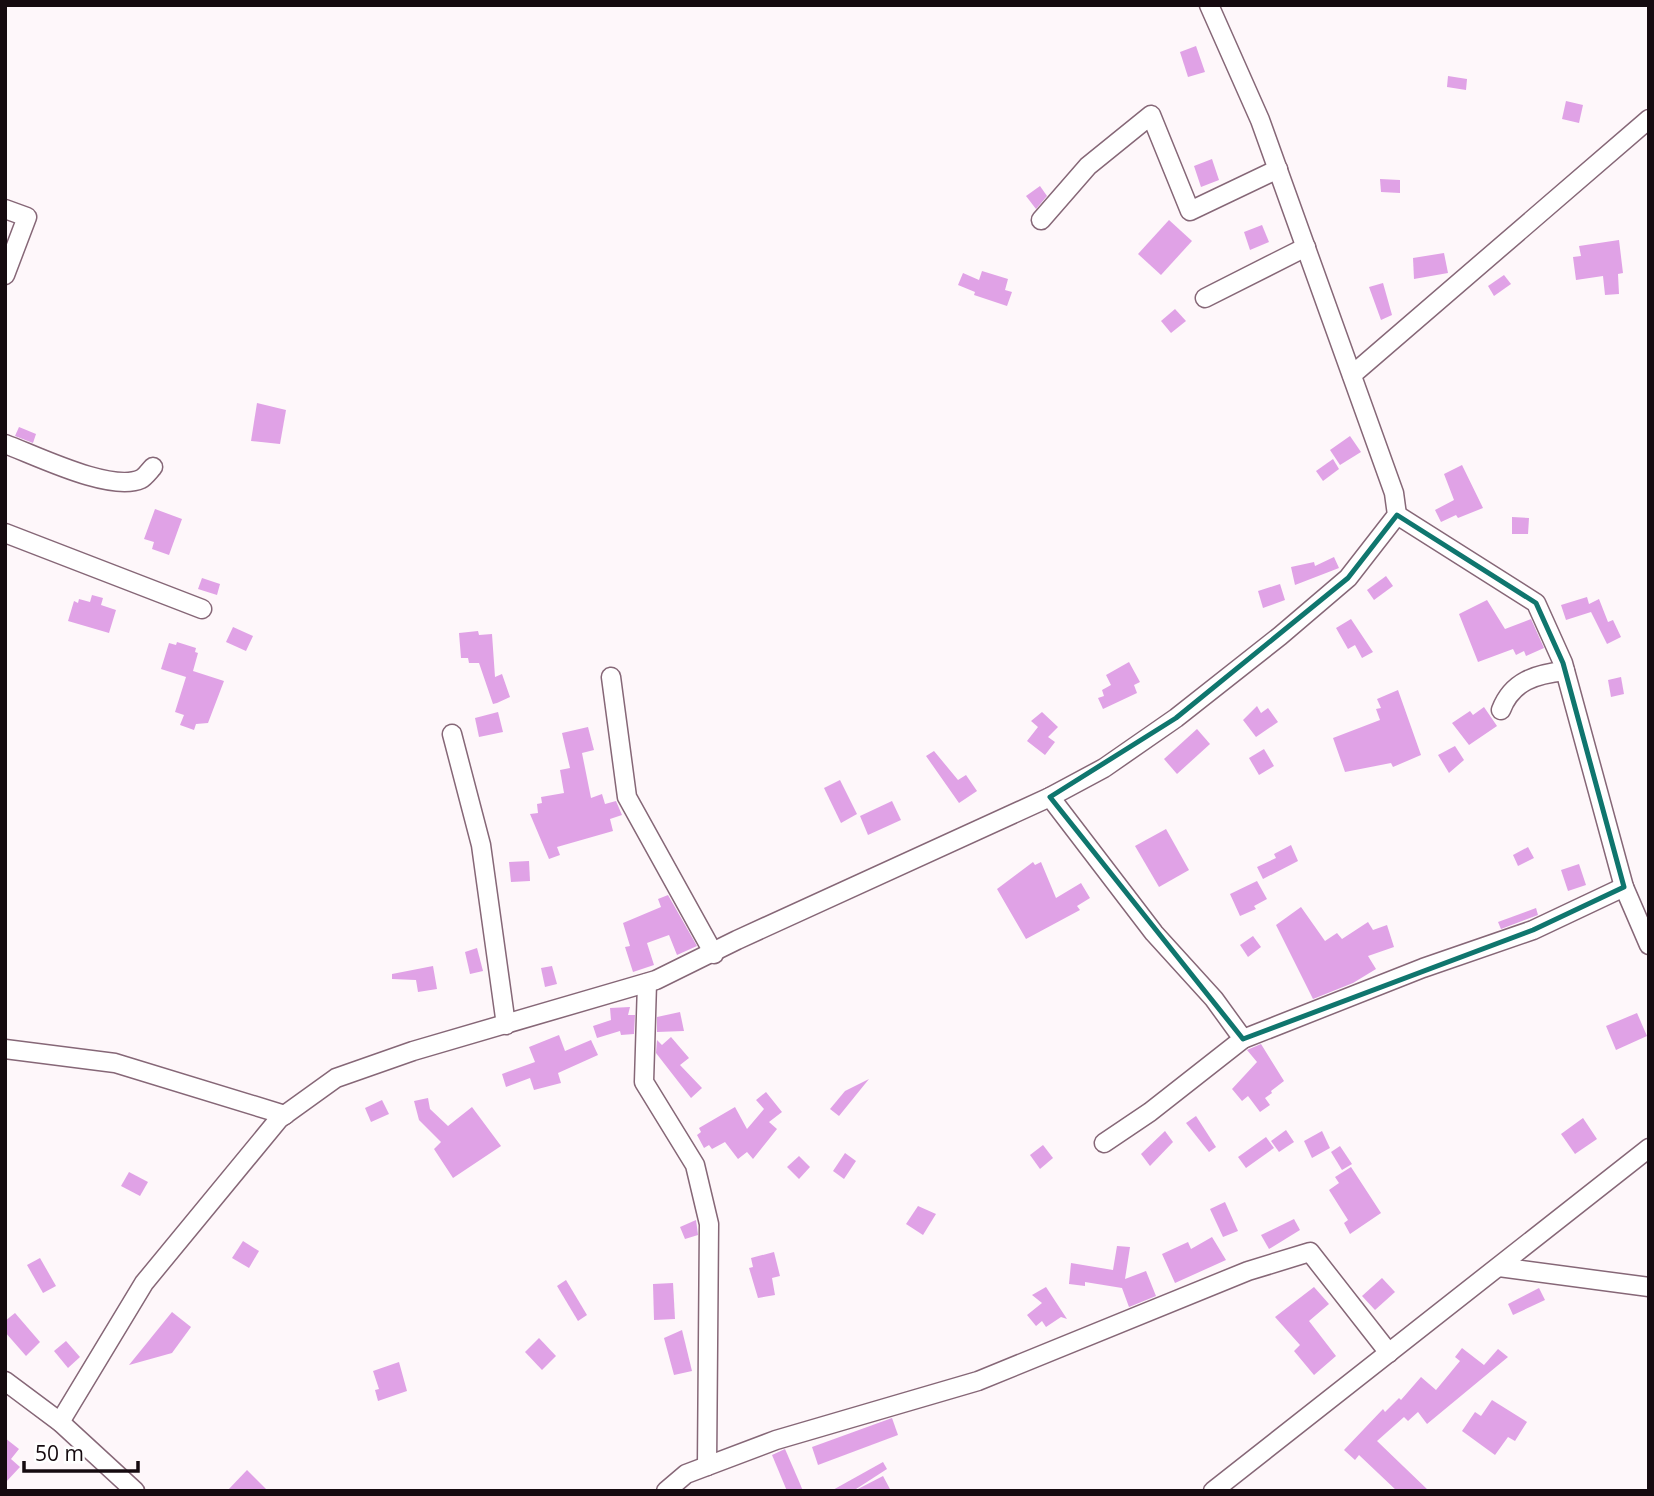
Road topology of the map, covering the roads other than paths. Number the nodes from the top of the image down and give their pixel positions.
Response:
1 (1209, 5) edge
2 (1649, 119) edge
3 (1278, 169) junction
4 (5, 209) edge
5 (1041, 220) dead end
6 (1306, 247) junction
7 (5, 275) edge
8 (1205, 298) dead end
9 (1352, 375) junction
10 (5, 444) edge
11 (153, 467) dead end
12 (1397, 515) junction
13 (5, 533) edge
14 (202, 609) dead end
15 (1565, 671) junction
16 (611, 677) dead end
17 (1500, 710) dead end
18 (452, 734) dead end
19 (1050, 797) junction
20 (1625, 887) junction
21 (1649, 945) edge
22 (714, 954) junction
23 (647, 983) junction
24 (506, 1025) junction
25 (1243, 1040) junction
26 (5, 1049) edge
27 (285, 1115) junction
28 (1104, 1143) dead end
29 (1649, 1148) edge
30 (1499, 1267) junction
31 (1649, 1287) edge
32 (1389, 1353) junction
33 (5, 1381) edge
34 (60, 1422) junction
35 (707, 1466) junction
36 (135, 1491) edge
37 (666, 1491) edge
38 (1213, 1491) edge

1 - 3 street
2 - 9 street
3 - 5 street
3 - 6 street
4 - 7 street
6 - 8 street
6 - 9 street
9 - 12 street
10 - 11 street
12 - 15 street
12 - 19 street
13 - 14 street
15 - 17 street
15 - 20 street
16 - 22 street
18 - 24 street
19 - 22 street
19 - 25 street
20 - 21 street
20 - 25 street
22 - 23 street
23 - 24 street
23 - 35 street
24 - 27 street
25 - 28 street
26 - 27 street
27 - 34 street
29 - 30 street
30 - 31 street
30 - 32 street
32 - 35 street
32 - 38 street
33 - 34 street
34 - 36 street
35 - 37 street

